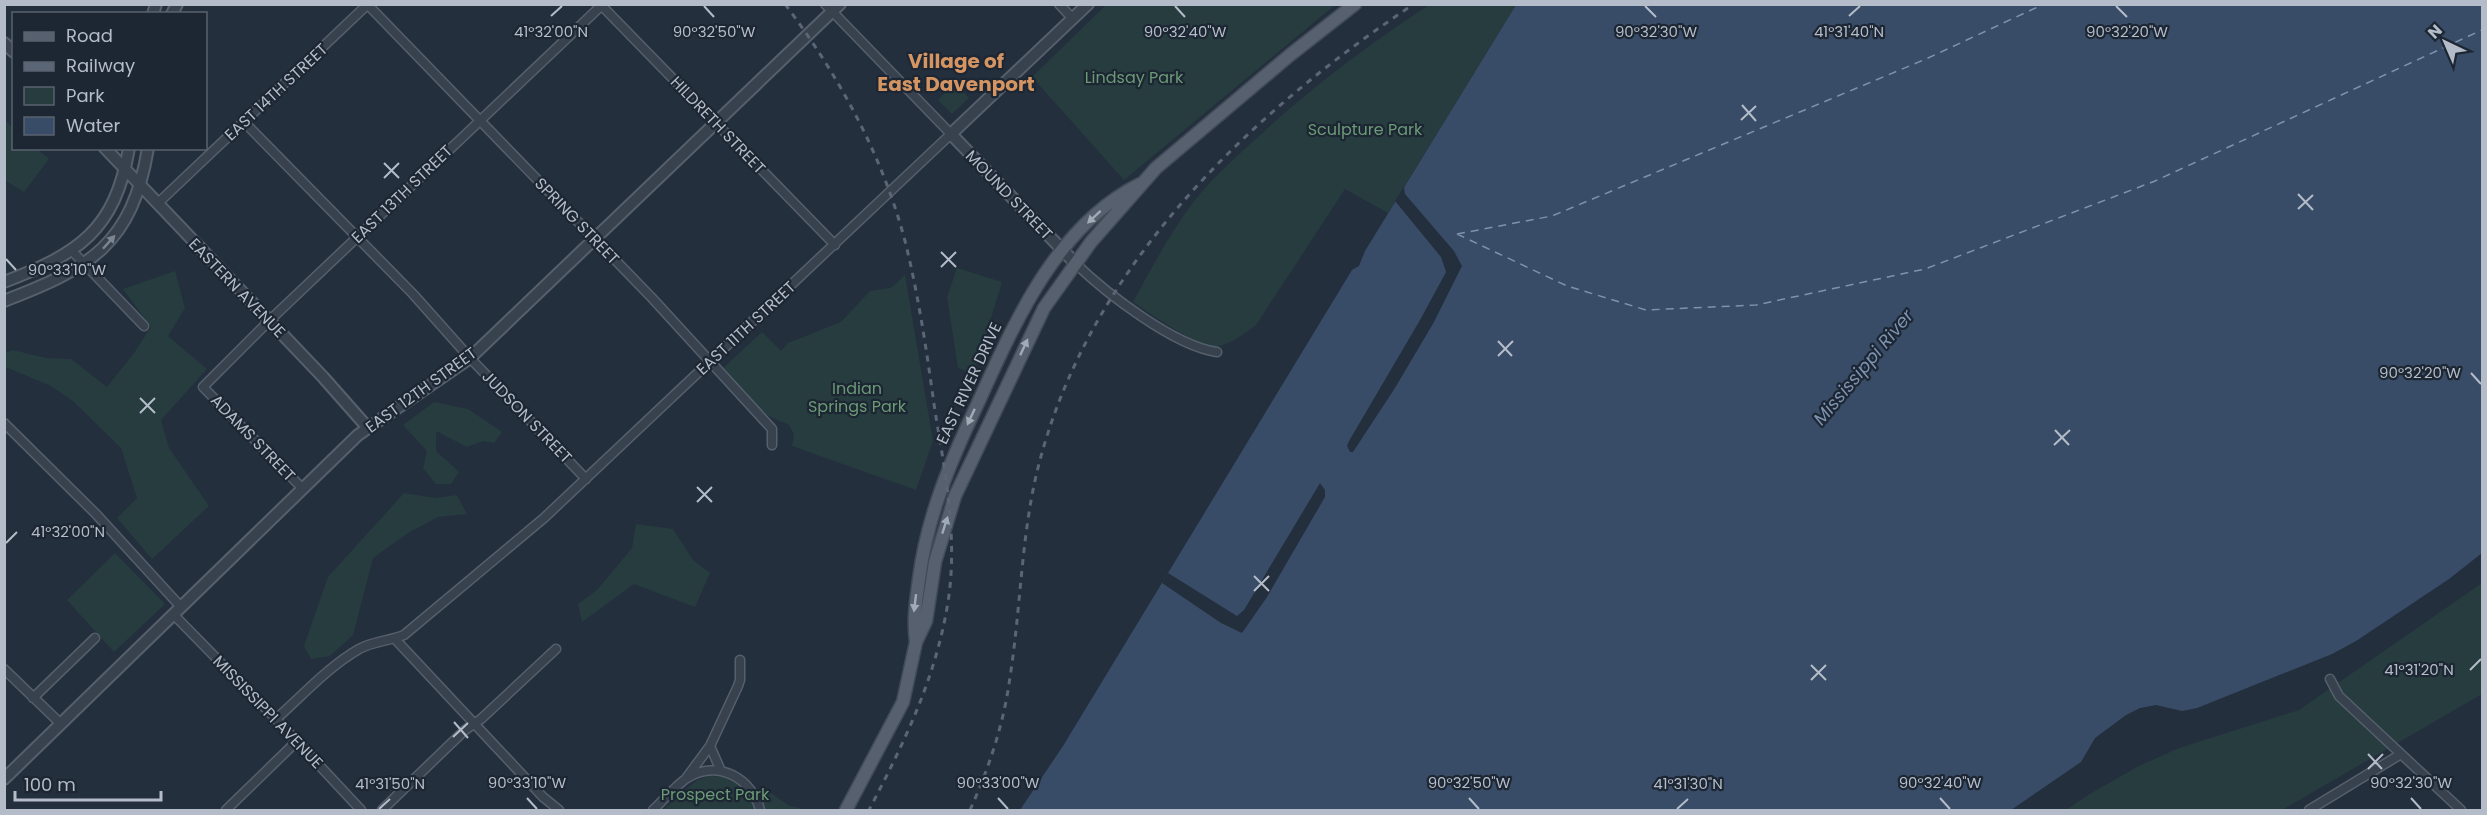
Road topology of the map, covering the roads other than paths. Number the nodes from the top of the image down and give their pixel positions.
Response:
1 (1059, 4) edge
2 (1088, 4) edge
3 (1355, 4) edge
4 (368, 5) edge
5 (602, 5) edge
6 (833, 7) edge
7 (1073, 19) junction
8 (479, 121) junction
9 (244, 122) junction
10 (716, 123) junction
11 (951, 134) junction
12 (107, 150) edge
13 (129, 150) edge
14 (148, 150) edge
15 (126, 170) junction
16 (1141, 183) junction
17 (140, 186) junction
18 (157, 204) junction
19 (357, 237) junction
20 (595, 238) junction
21 (835, 244) junction
22 (1063, 250) junction
23 (72, 251) junction
24 (1075, 263) junction
25 (84, 264) junction
26 (4, 282) edge
27 (4, 301) edge
28 (270, 320) junction
29 (144, 326) dead end
30 (1217, 352) dead end
31 (470, 358) junction
32 (710, 362) junction
33 (203, 387) joint
34 (4, 423) edge
35 (368, 428) junction
36 (772, 445) dead end
37 (586, 479) junction
38 (303, 489) junction
39 (177, 611) junction
40 (95, 638) dead end
41 (394, 639) junction
42 (916, 642) junction
43 (556, 649) dead end
44 (740, 660) dead end
45 (4, 669) edge
46 (2330, 679) dead end
47 (33, 698) junction
48 (276, 719) junction
49 (61, 724) junction
50 (474, 724) junction
51 (296, 742) junction
52 (710, 746) junction
53 (2401, 754) junction
54 (721, 771) junction
55 (4, 778) edge
56 (687, 778) junction
57 (226, 810) edge
58 (361, 810) edge
59 (382, 810) edge
60 (559, 810) edge
61 (653, 810) edge
62 (760, 810) edge
63 (846, 810) edge
64 (2309, 810) edge
65 (2461, 810) edge

1 - 7 street
2 - 7 street, EAST 11TH STREET
3 - 16 main road, EAST RIVER DRIVE
4 - 8 street, SPRING STREET
4 - 9 street, EAST 14TH STREET
5 - 8 street, EAST 13TH STREET
5 - 10 street, HILDRETH STREET
6 - 10 street, EAST 12TH STREET
6 - 11 street, MOUND STREET
7 - 11 street, EAST 11TH STREET
8 - 19 street, EAST 13TH STREET
8 - 20 street, SPRING STREET
9 - 18 street, EAST 14TH STREET
9 - 19 street, JUDSON STREET
10 - 20 street, EAST 12TH STREET
10 - 21 street, HILDRETH STREET
11 - 21 street, EAST 11TH STREET
11 - 22 street, MOUND STREET
12 - 15 street, EASTERN AVENUE
13 - 15 street
14 - 17 street
15 - 17 street, EASTERN AVENUE
15 - 23 street
16 -> 22 main road, EAST RIVER DRIVE
16 - 24 main road, EAST RIVER DRIVE
17 - 18 street, EASTERN AVENUE
25 -> 17 street
18 - 28 street, EASTERN AVENUE
19 - 28 street, EAST 13TH STREET
19 - 31 street, JUDSON STREET
20 - 31 street, EAST 12TH STREET
20 - 32 street, SPRING STREET
21 - 32 street, EAST 11TH STREET
22 - 24 street, MOUND STREET
22 -> 42 main road, EAST RIVER DRIVE
23 - 25 street
23 - 26 street
24 - 30 street, MOUND STREET
42 -> 24 main road, EAST RIVER DRIVE
25 - 27 street
25 - 29 street
28 - 33 street, EAST 13TH STREET
28 - 35 street, EASTERN AVENUE
31 - 35 street, EAST 12TH STREET
31 - 37 street, JUDSON STREET
32 - 36 street, SPRING STREET
32 - 37 street, EAST 11TH STREET
33 - 38 street, ADAMS STREET
34 - 39 street, MISSISSIPPI AVENUE
35 - 38 street, EAST 12TH STREET
37 - 41 street, EAST 11TH STREET
38 - 39 street, EAST 12TH STREET
39 - 48 street, MISSISSIPPI AVENUE
39 - 49 street, EAST 12TH STREET
40 - 47 street
41 - 48 street, EAST 11TH STREET
41 - 50 street
42 - 63 main road, EAST RIVER DRIVE
43 - 50 street
44 - 52 street
45 - 47 street
46 - 53 street
47 - 49 street
48 - 51 street, MISSISSIPPI AVENUE
49 - 55 street, EAST 12TH STREET
50 - 59 street
50 - 60 street
51 - 57 street
51 - 58 street, MISSISSIPPI AVENUE
52 - 54 street
52 - 56 street
53 - 64 street
53 - 65 street
54 - 56 street
54 - 62 street
56 - 61 street

